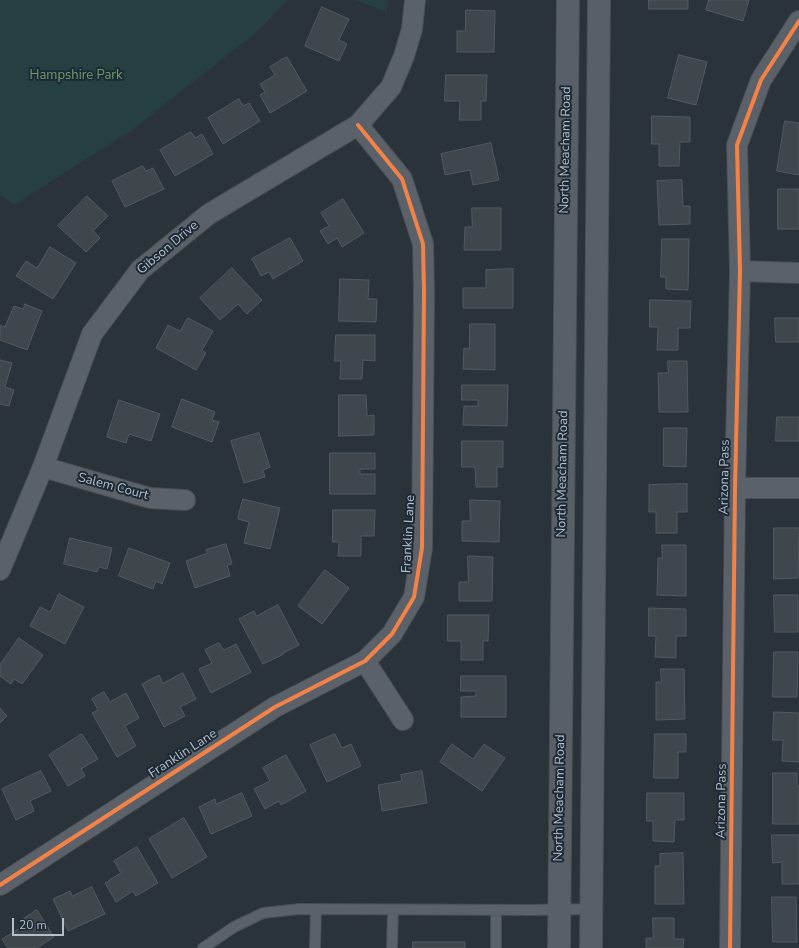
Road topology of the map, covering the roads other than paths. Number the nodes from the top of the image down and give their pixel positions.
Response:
1 (415, 0) edge
2 (568, 0) edge
3 (598, 0) edge
4 (799, 21) edge
5 (358, 125) junction
6 (740, 271) junction
7 (799, 273) edge
8 (43, 467) junction
9 (735, 488) junction
10 (799, 488) edge
11 (185, 500) dead end
12 (0, 570) edge
13 (365, 661) junction
14 (403, 720) dead end
15 (0, 885) edge
16 (316, 909) junction
17 (591, 909) junction
18 (393, 910) junction
19 (496, 910) junction
20 (559, 910) junction
21 (203, 948) edge
22 (315, 948) edge
23 (392, 948) edge
24 (496, 948) edge
25 (559, 948) edge
26 (590, 948) edge
27 (730, 948) edge

1 - 5 street, Gibson Drive
2 - 20 main road, North Meacham Road
3 - 17 main road
4 - 6 street, Arizona Pass
5 - 8 street, Gibson Drive
5 - 13 street, Franklin Lane
6 - 7 street
6 - 9 street, Arizona Pass
8 - 11 street, Salem Court
8 - 12 street, Gibson Drive
9 - 10 street
9 - 27 street, Arizona Pass
13 - 14 street
13 - 15 street, Franklin Lane
16 - 18 lane
16 - 21 lane
16 - 22 lane
17 - 20 lane
17 - 26 main road
18 - 19 lane
18 - 23 lane
19 - 20 lane
19 - 24 lane
20 - 25 main road, North Meacham Road

